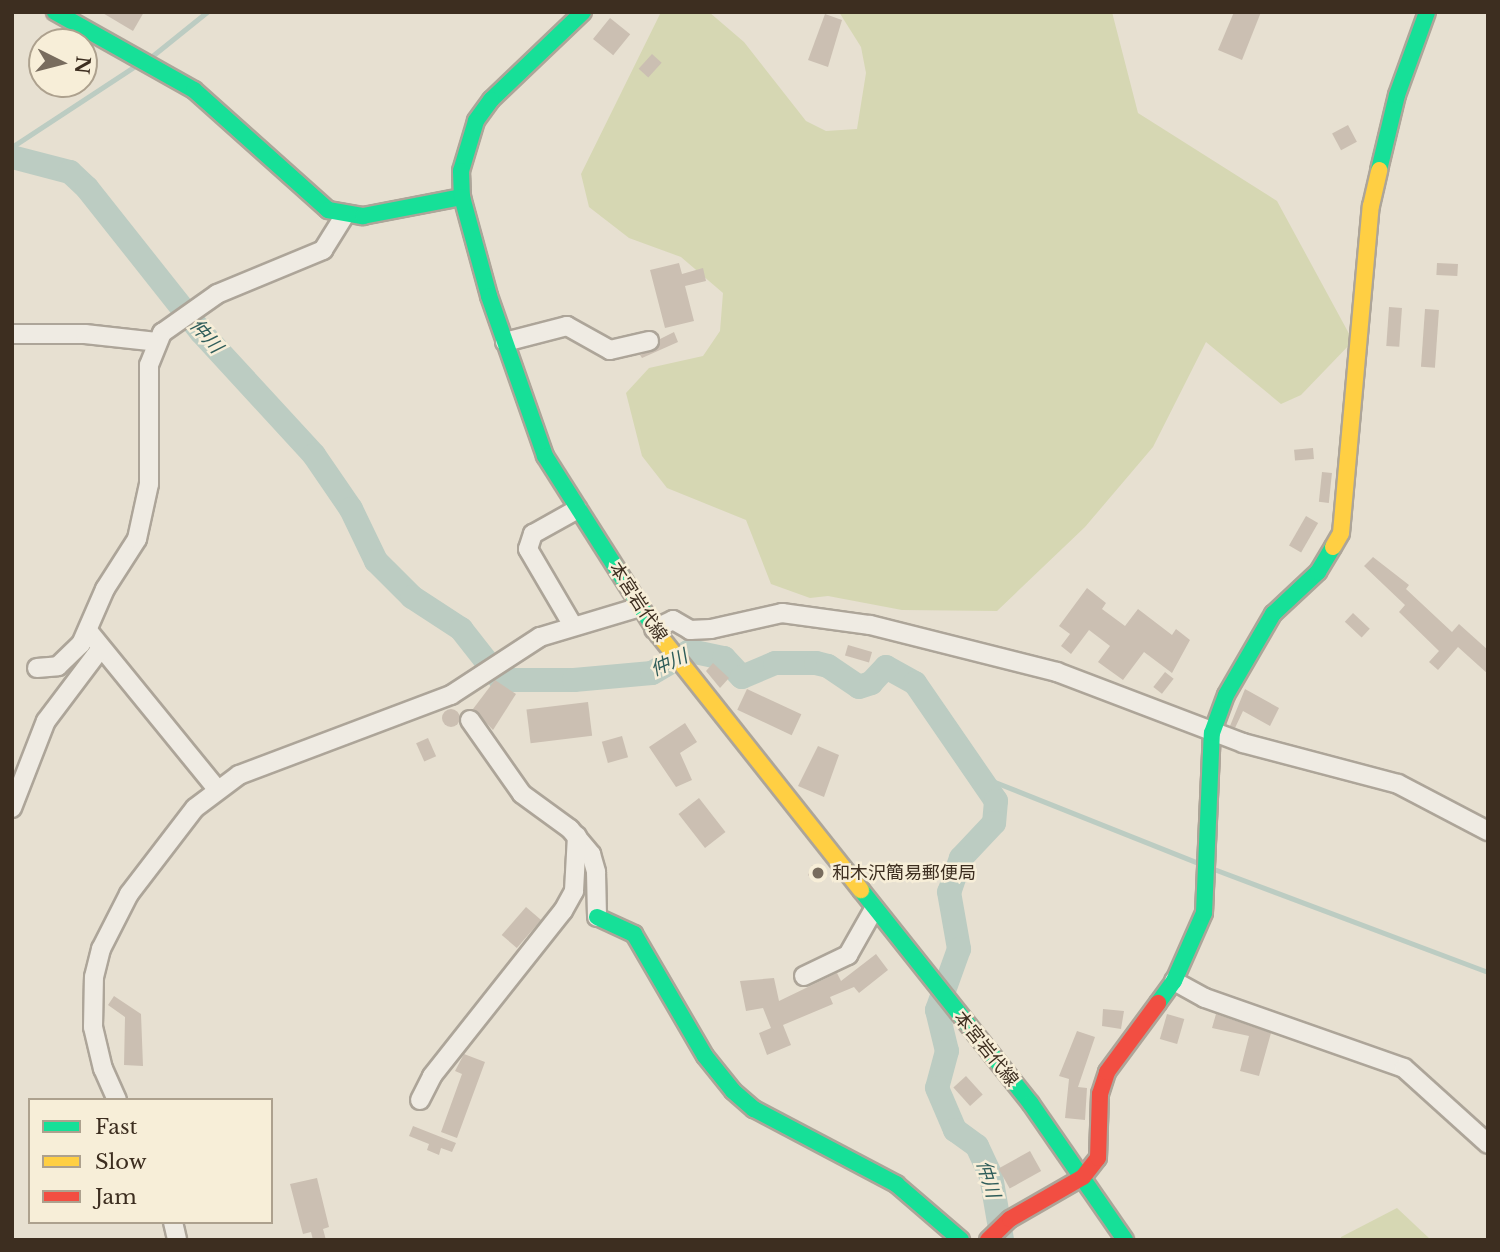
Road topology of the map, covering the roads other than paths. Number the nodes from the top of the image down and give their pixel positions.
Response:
1 (55, 12) edge
2 (583, 12) edge
3 (1427, 12) edge
4 (462, 197) junction
5 (344, 216) junction
6 (12, 334) edge
7 (649, 341) dead end
8 (157, 342) junction
9 (505, 342) junction
10 (578, 509) junction
11 (640, 607) junction
12 (572, 624) junction
13 (654, 629) junction
14 (89, 632) junction
15 (101, 648) junction
16 (37, 668) dead end
17 (470, 720) dead end
18 (1212, 733) junction
19 (218, 790) junction
20 (12, 808) edge
21 (1488, 831) edge
22 (577, 836) junction
23 (874, 909) junction
24 (597, 917) joint
25 (804, 976) dead end
26 (1174, 981) junction
27 (116, 1098) edge
28 (420, 1100) dead end
29 (1488, 1144) edge
30 (1083, 1177) junction
31 (989, 1238) edge
32 (961, 1240) edge
33 (1125, 1240) edge

1 - 5 street
2 - 4 street, 本宮岩代線
3 - 18 street
4 - 5 street
4 - 9 street, 本宮岩代線
5 - 8 street
6 - 8 street
7 - 9 street
8 - 14 street
9 - 10 street, 本宮岩代線
10 - 11 street, 本宮岩代線
10 - 12 street
11 - 12 street
11 - 13 street, 本宮岩代線
12 - 19 street
13 - 18 street
13 - 23 street, 本宮岩代線
14 - 15 street
14 - 16 street
15 - 19 street
15 - 20 street
17 - 22 street
18 - 21 street
18 - 26 street
19 - 27 street
22 - 24 street
22 - 28 street
23 - 25 street
23 - 30 street, 本宮岩代線
24 - 32 street
26 - 29 street
26 - 30 street
30 - 31 street
30 - 33 street, 本宮岩代線

